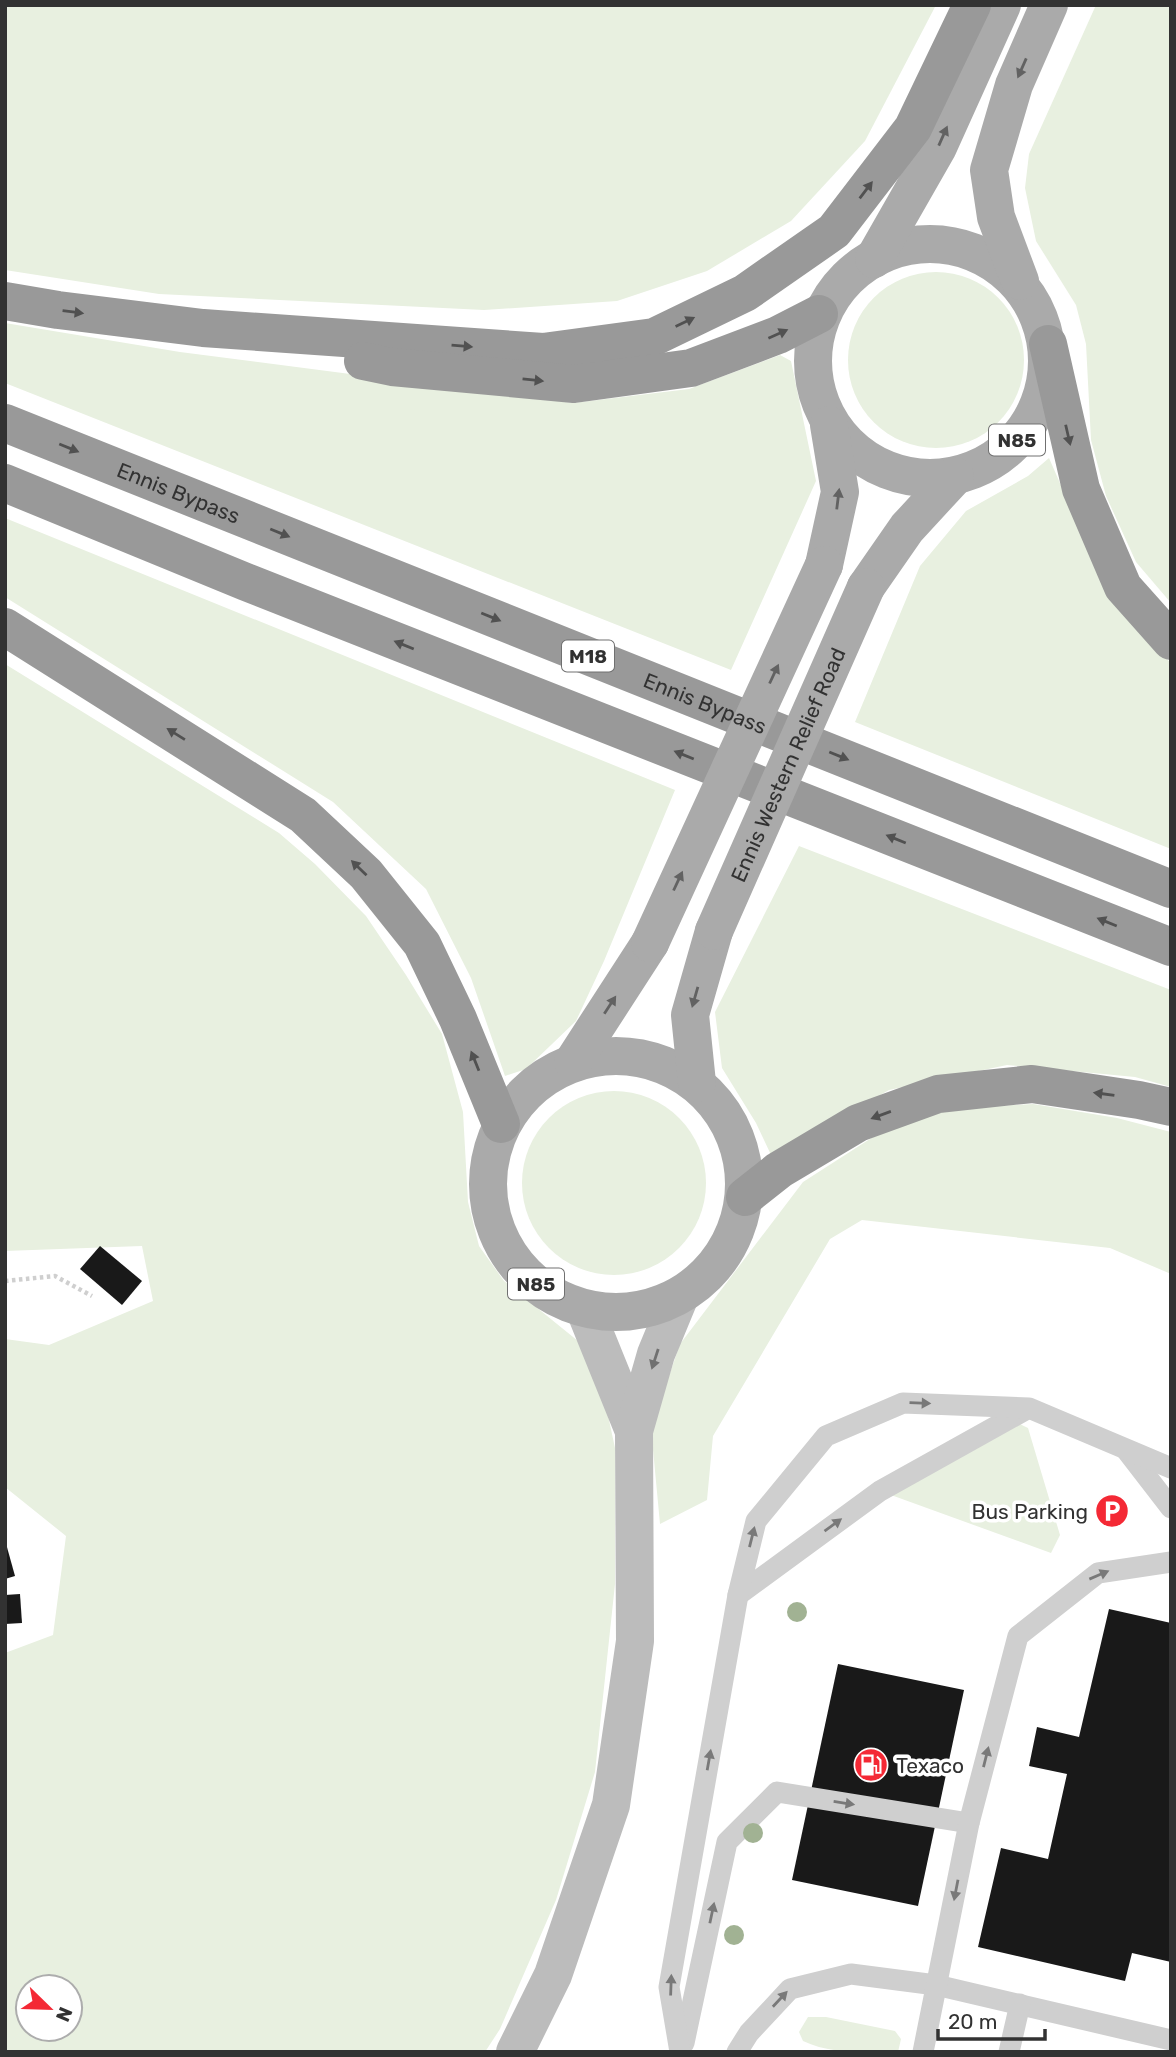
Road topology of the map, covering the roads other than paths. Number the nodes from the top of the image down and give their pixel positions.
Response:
1 (972, 5) edge
2 (1002, 5) edge
3 (1049, 5) edge
4 (874, 259) junction
5 (1020, 283) junction
6 (5, 301) edge
7 (819, 314) junction
8 (203, 328) junction
9 (1048, 344) junction
10 (5, 423) edge
11 (829, 425) junction
12 (955, 475) junction
13 (5, 483) edge
14 (5, 627) edge
15 (1171, 641) edge
16 (1171, 889) edge
17 (1171, 947) edge
18 (573, 1062) junction
19 (697, 1083) junction
20 (1171, 1107) edge
21 (501, 1124) junction
22 (744, 1197) junction
23 (680, 1296) junction
24 (586, 1310) junction
25 (1029, 1408) junction
26 (634, 1431) junction
27 (1125, 1449) junction
28 (1171, 1468) edge
29 (1171, 1508) edge
30 (1171, 1562) edge
31 (738, 1595) junction
32 (969, 1823) junction
33 (936, 1985) junction
34 (1020, 2004) junction
35 (1171, 2040) edge
36 (515, 2052) edge
37 (681, 2052) edge
38 (737, 2052) edge
39 (923, 2052) edge
40 (1009, 2052) edge

8 -> 1 highway
4 -> 2 main road, N85
3 -> 5 main road, N85
4 - 5 main road, N85
4 - 7 main road, N85
5 - 9 main road, N85
6 -> 8 highway
8 -> 7 highway
7 - 11 main road, N85
9 - 12 main road, N85
9 -> 15 highway
10 -> 16 highway, Ennis Bypass / M18
11 - 12 main road, N85
18 -> 11 main road, N85, bridge
12 -> 19 main road, Ennis Western Relief Road / N85, bridge
17 -> 13 highway
21 -> 14 highway
18 - 19 main road, N85
18 - 21 main road, N85
19 - 22 main road, N85
20 -> 22 highway
21 - 24 main road, N85
22 - 23 main road, N85
23 - 24 main road, N85
23 -> 26 street
24 - 26 street
25 - 27 lane
31 -> 25 lane
31 -> 25 lane
26 - 36 street
27 - 28 lane
27 - 29 lane
32 -> 30 lane
37 -> 31 lane
32 -> 33 lane
37 -> 32 lane
33 - 34 lane
38 -> 33 lane
33 - 39 lane
34 - 35 lane
34 - 40 lane

